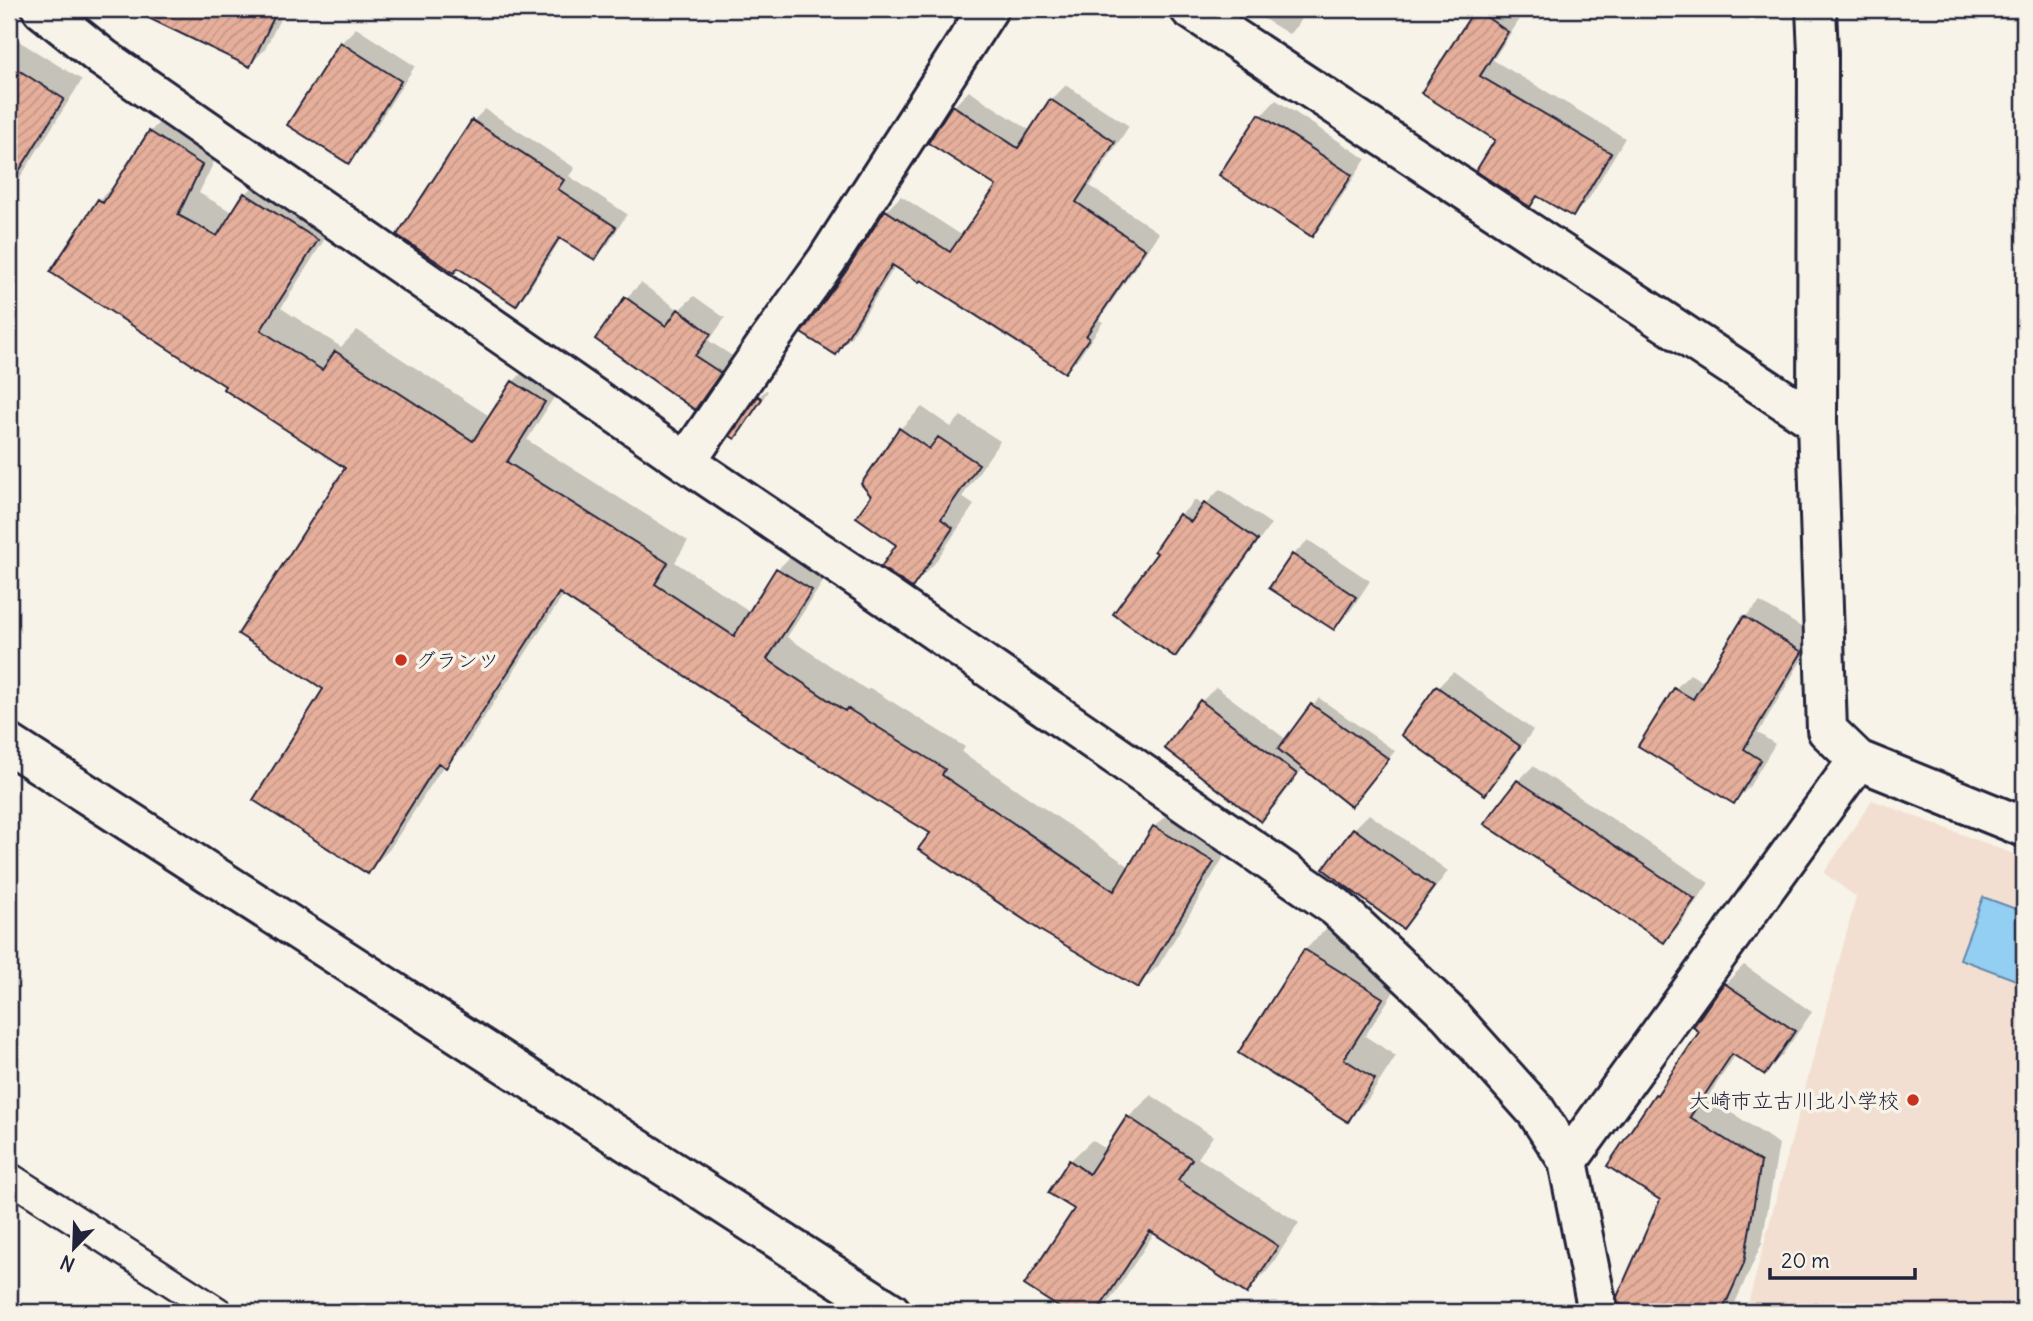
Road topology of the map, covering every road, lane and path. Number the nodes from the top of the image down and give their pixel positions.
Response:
1 (42, 9) edge
2 (988, 9) edge
3 (1191, 9) edge
4 (1816, 9) edge
5 (1817, 422) junction
6 (686, 462) junction
7 (9, 744) edge
8 (1858, 760) junction
9 (2024, 827) edge
10 (1568, 1161) junction
11 (9, 1177) edge
12 (218, 1312) edge
13 (891, 1312) edge
14 (1598, 1312) edge

1 - 6 street
2 - 6 street
3 - 5 street
4 - 5 street
5 - 8 street
6 - 10 street
7 - 13 street
8 - 9 street
8 - 10 street
10 - 14 street
11 - 12 lane

